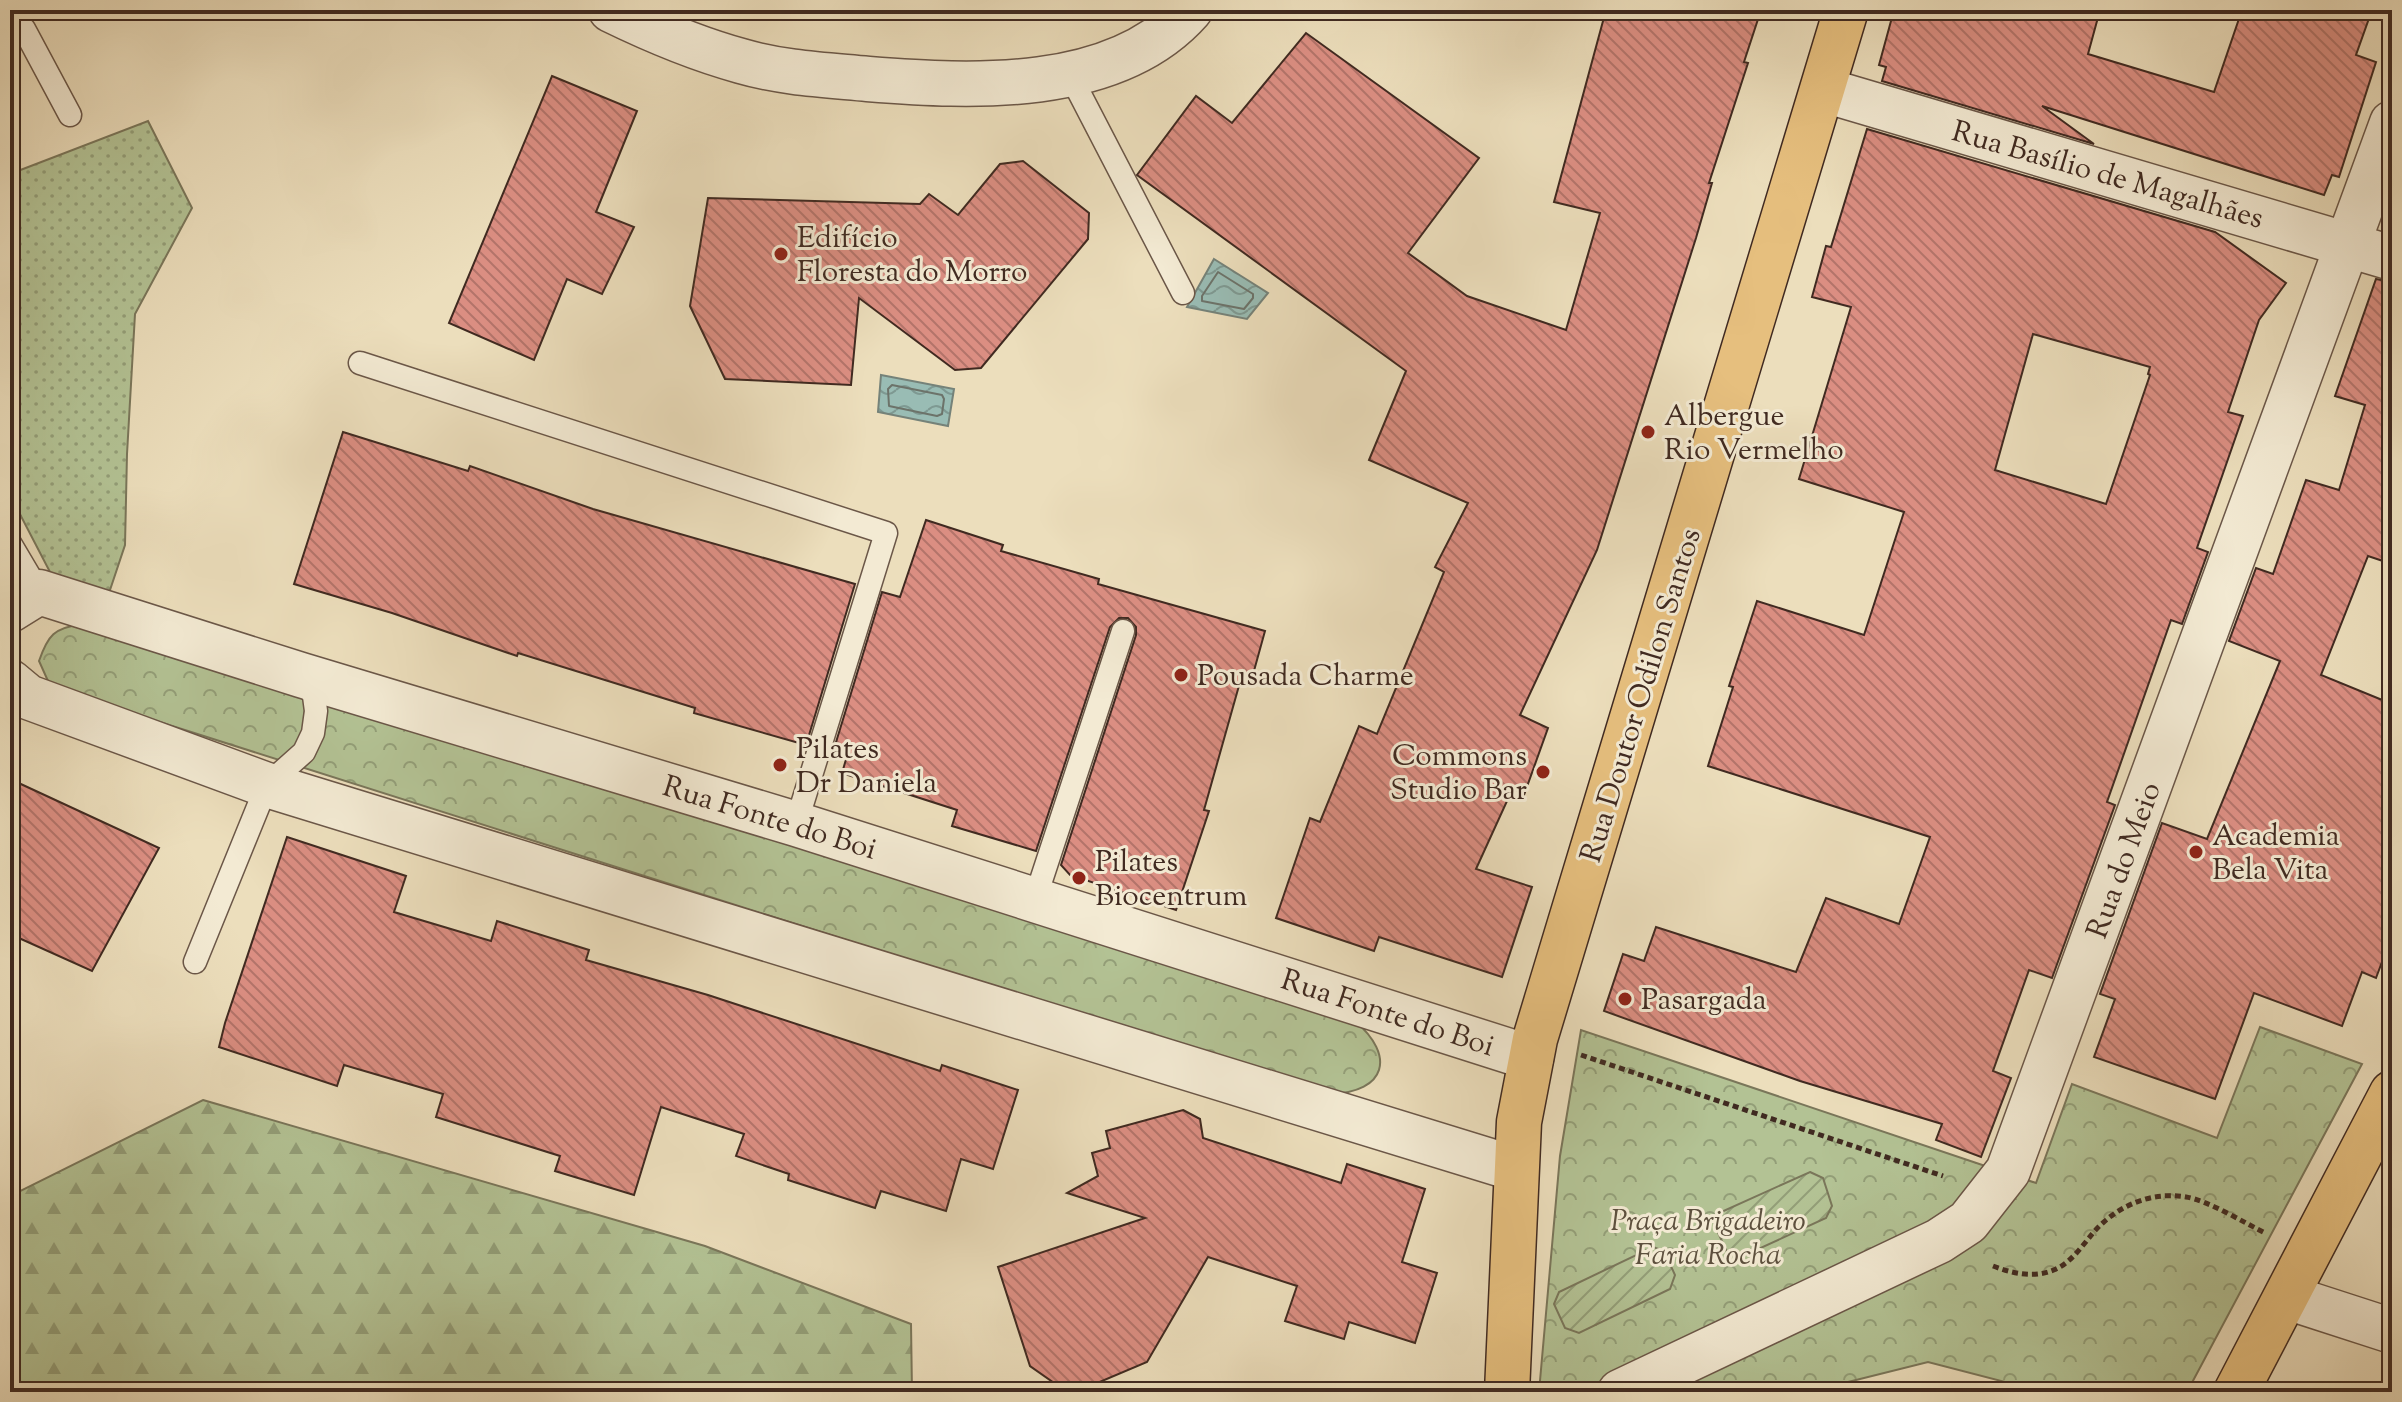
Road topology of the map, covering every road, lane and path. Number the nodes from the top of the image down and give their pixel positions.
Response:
1 (611, 10) edge
2 (1190, 10) edge
3 (1846, 10) edge
4 (24, 29) dead end
5 (1070, 75) junction
6 (1824, 90) junction
7 (70, 115) dead end
8 (2392, 123) edge
9 (2349, 245) junction
10 (2392, 258) edge
11 (1183, 293) dead end
12 (360, 363) dead end
13 (10, 543) edge
14 (20, 596) edge
15 (1123, 631) dead end
16 (301, 675) junction
17 (10, 682) edge
18 (267, 785) junction
19 (796, 824) junction
20 (1035, 899) junction
21 (195, 962) dead end
22 (1533, 1049) junction
23 (2392, 1093) edge
24 (1516, 1169) junction
25 (1993, 1193) junction
26 (1939, 1241) junction
27 (2310, 1254) junction
28 (2287, 1297) junction
29 (2392, 1331) edge
30 (1507, 1392) edge
31 (1620, 1392) edge
32 (2236, 1392) edge

1 - 5 street
2 - 5 street
3 - 6 main road, Rua Doutor Odilon Santos
4 - 7 lane
5 - 11 lane
6 - 9 street, Rua Basílio de Magalhães
6 - 22 main road, Rua Doutor Odilon Santos
8 - 9 street, Rua do Meio
9 - 10 street, Rua Basílio de Magalhães
9 - 25 street, Rua do Meio
12 - 19 lane
13 - 14 lane
14 - 16 street, Rua Fonte do Boi
15 - 20 lane
16 - 18 lane
16 - 19 street, Rua Fonte do Boi
17 - 18 street
18 - 21 lane
18 - 24 street
19 - 20 street, Rua Fonte do Boi
20 - 22 street, Rua Fonte do Boi
22 - 24 main road, Rua Doutor Odilon Santos
22 - 25 path
23 - 27 main road
24 - 30 main road, Rua Doutor Odilon Santos
25 - 26 street, Rua do Meio
26 - 27 path
26 - 31 street, Rua do Meio
27 - 28 main road
28 - 29 street
28 - 32 main road

